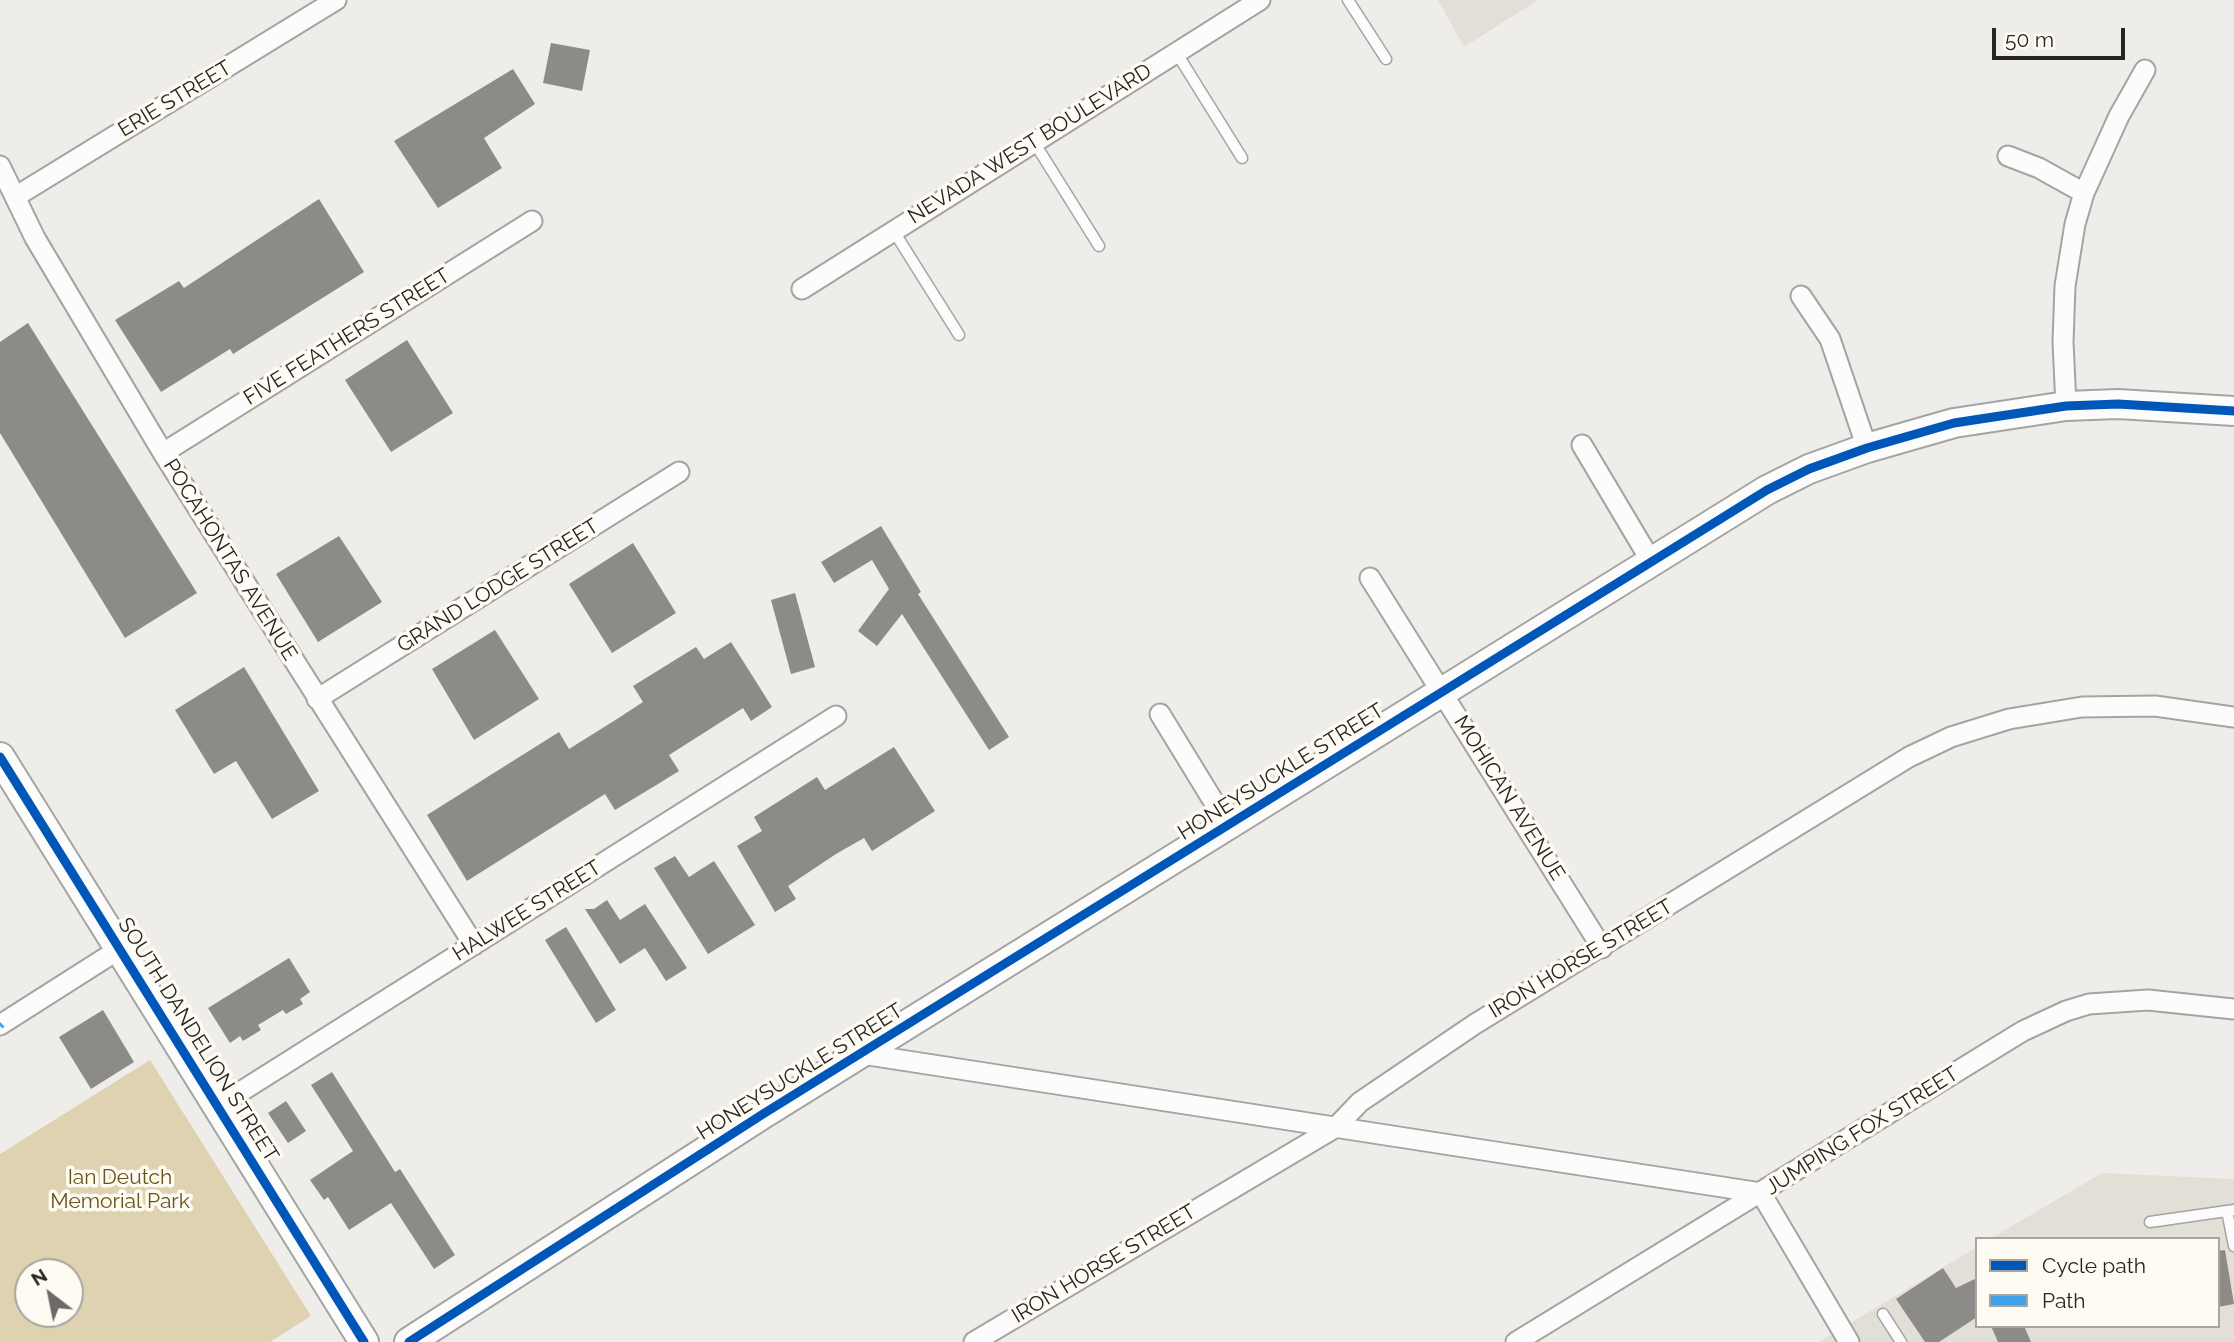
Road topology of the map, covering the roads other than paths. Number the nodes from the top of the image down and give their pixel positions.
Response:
1 (336, 0) edge
2 (1260, 0) edge
3 (1349, 0) edge
4 (1176, 52) junction
5 (1385, 59) dead end
6 (2145, 70) dead end
7 (1034, 141) junction
8 (2008, 156) dead end
9 (1242, 158) dead end
10 (0, 166) edge
11 (2084, 193) junction
12 (15, 197) junction
13 (532, 221) dead end
14 (893, 229) junction
15 (1099, 247) dead end
16 (802, 289) dead end
17 (1801, 296) dead end
18 (959, 335) dead end
19 (2066, 407) junction
20 (2234, 411) edge
21 (1582, 445) dead end
22 (1867, 448) junction
23 (163, 453) junction
24 (679, 472) dead end
25 (1651, 561) junction
26 (1370, 578) dead end
27 (1442, 692) junction
28 (317, 699) junction
29 (1160, 714) dead end
30 (836, 716) dead end
31 (2234, 717) edge
32 (0, 757) edge
33 (1228, 825) junction
34 (474, 945) junction
35 (121, 948) junction
36 (1602, 948) junction
37 (2234, 1009) edge
38 (0, 1025) edge
39 (862, 1054) junction
40 (218, 1106) junction
41 (1336, 1127) junction
42 (1761, 1193) junction
43 (2230, 1210) edge
44 (2150, 1222) dead end
45 (2234, 1246) edge
46 (1883, 1314) dead end
47 (365, 1342) edge
48 (409, 1342) edge
49 (974, 1342) edge
50 (1516, 1342) edge
51 (1849, 1342) edge
52 (1902, 1342) edge

1 - 12 street, ERIE STREET
2 - 4 street, NEVADA WEST BOULEVARD
3 - 5 lane
4 - 7 street, NEVADA WEST BOULEVARD
4 - 9 lane
6 - 11 street
7 - 14 street, NEVADA WEST BOULEVARD
7 - 15 lane
8 - 11 street
10 - 12 street, POCAHONTAS AVENUE
11 - 19 street
12 - 23 street, POCAHONTAS AVENUE
13 - 23 street, FIVE FEATHERS STREET
14 - 16 street, NEVADA WEST BOULEVARD
14 - 18 lane
17 - 22 street
19 - 20 street, HONEYSUCKLE STREET
19 - 22 street, HONEYSUCKLE STREET
21 - 25 street
22 - 25 street, HONEYSUCKLE STREET
23 - 28 street, POCAHONTAS AVENUE
24 - 28 street, GRAND LODGE STREET
25 - 27 street, HONEYSUCKLE STREET
26 - 27 street, MOHICAN AVENUE
27 - 33 street, HONEYSUCKLE STREET
27 - 36 street, MOHICAN AVENUE
28 - 34 street, POCAHONTAS AVENUE
29 - 33 street
30 - 34 street, HALWEE STREET
31 - 36 street, IRON HORSE STREET
32 - 35 street, SOUTH DANDELION STREET
33 - 39 street, HONEYSUCKLE STREET
34 - 40 street, HALWEE STREET
35 - 38 street
35 - 40 street, SOUTH DANDELION STREET
36 - 41 street, IRON HORSE STREET
37 - 42 street, JUMPING FOX STREET
39 - 41 street
39 - 48 street, HONEYSUCKLE STREET
40 - 47 street, SOUTH DANDELION STREET
41 - 42 street
41 - 49 street, IRON HORSE STREET
42 - 50 street, JUMPING FOX STREET
42 - 51 street
43 - 44 lane
43 - 45 lane
46 - 52 lane

